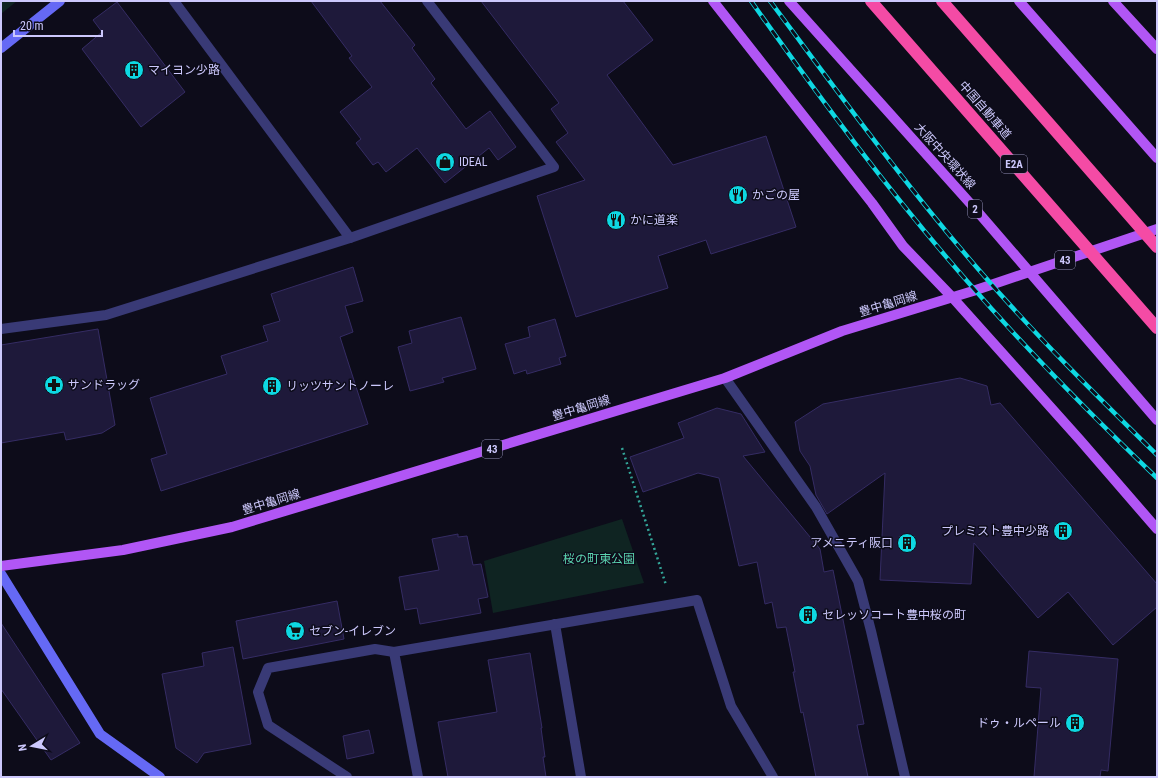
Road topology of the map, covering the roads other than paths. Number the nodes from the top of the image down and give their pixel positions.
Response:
1 (60, 1) edge
2 (174, 1) edge
3 (427, 1) edge
4 (713, 1) edge
5 (789, 1) edge
6 (871, 1) edge
7 (942, 1) edge
8 (1019, 1) edge
9 (1113, 1) edge
10 (1, 48) edge
11 (1157, 50) edge
12 (1157, 158) edge
13 (1157, 229) edge
14 (350, 238) junction
15 (1157, 246) edge
16 (952, 297) junction
17 (1157, 328) edge
18 (1, 329) edge
19 (725, 378) junction
20 (1157, 420) edge
21 (1157, 529) edge
22 (1, 566) edge
23 (1, 574) edge
24 (555, 624) junction
25 (394, 652) junction
26 (160, 777) edge
27 (347, 777) edge
28 (418, 777) edge
29 (581, 777) edge
30 (773, 777) edge
31 (905, 777) edge

1 - 10 street
2 - 14 street
3 - 14 street
4 - 16 main road
5 - 20 main road, 大阪中央環状線 / 2
6 - 17 highway, 中国自動車道 / E2A
7 - 15 highway
8 - 12 main road
9 - 11 main road
13 - 16 main road, 豊中亀岡線 / 43
14 - 18 street
16 - 19 main road, 豊中亀岡線 / 43
16 - 21 main road
19 - 22 main road, 豊中亀岡線 / 43
19 - 31 street
23 - 26 street
24 - 25 street
24 - 29 street
24 - 30 street
25 - 27 street
25 - 28 street

